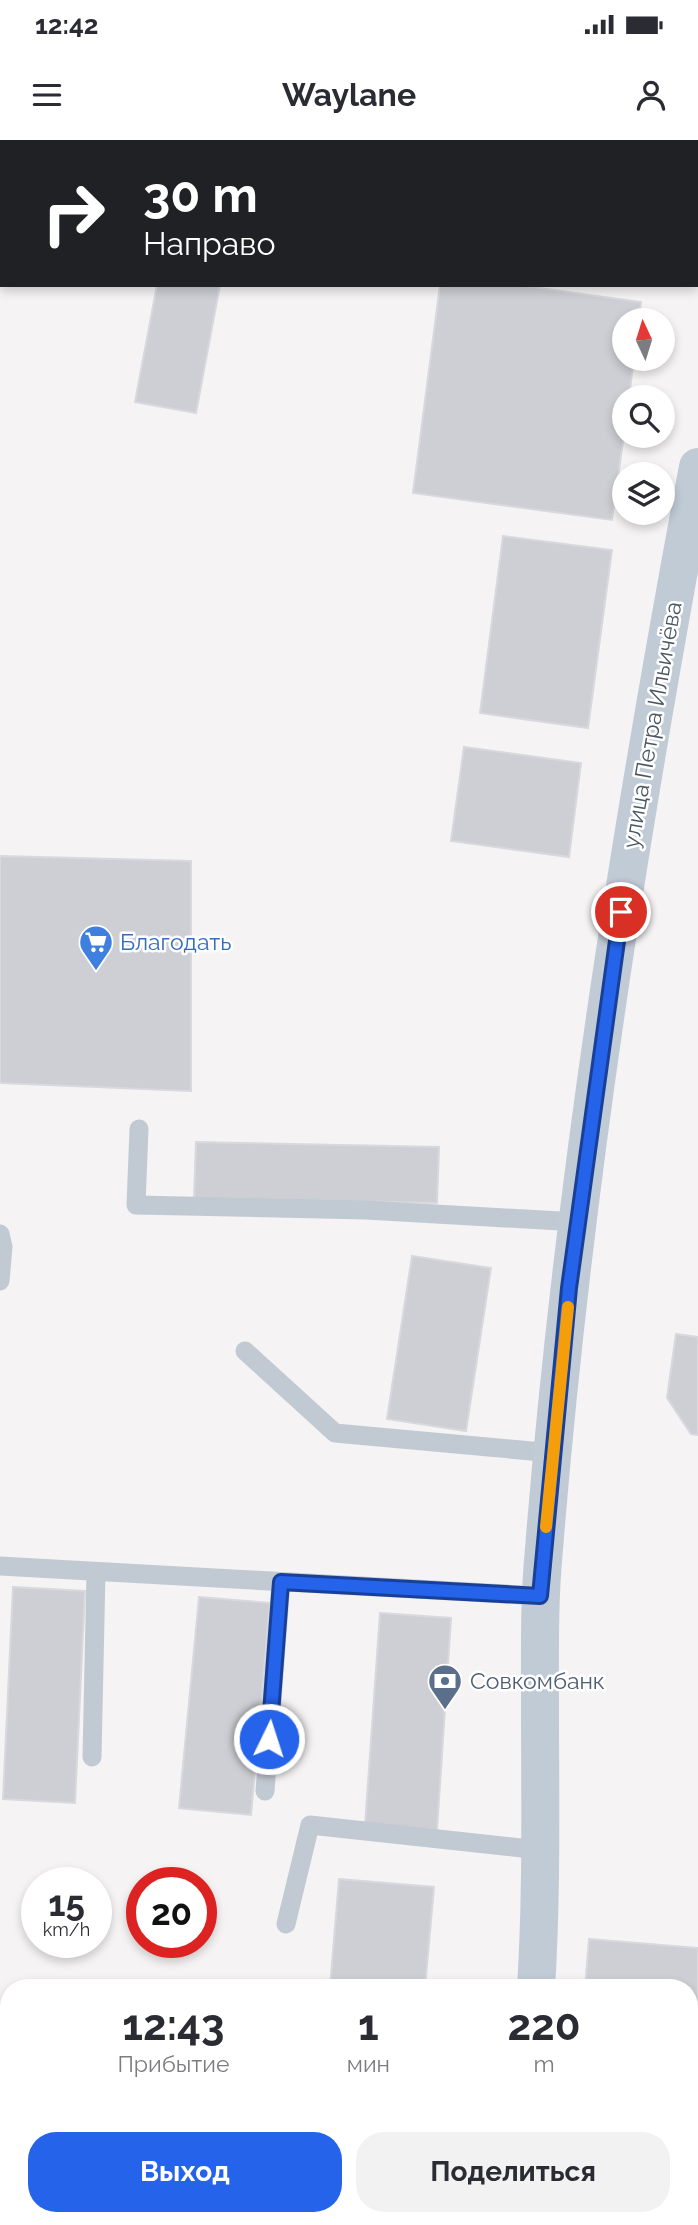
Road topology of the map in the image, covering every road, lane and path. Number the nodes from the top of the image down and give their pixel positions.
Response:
1 (698, 467) edge
2 (139, 1129) dead end
3 (579, 1222) junction
4 (0, 1234) edge
5 (0, 1281) edge
6 (245, 1351) dead end
7 (553, 1452) junction
8 (0, 1566) edge
9 (96, 1572) junction
10 (281, 1582) junction
11 (540, 1596) junction
12 (92, 1757) dead end
13 (265, 1791) dead end
14 (540, 1850) junction
15 (286, 1924) dead end
16 (537, 1979) edge

1 - 3 main road, улица Петра Ильичёва
2 - 3 lane
3 - 7 main road, улица Петра Ильичёва
4 - 5 lane
6 - 7 lane
7 - 11 main road, улица Петра Ильичёва
8 - 9 lane
9 - 10 lane
9 - 12 lane
10 - 11 lane
10 - 13 lane
11 - 14 main road, улица Петра Ильичёва
14 - 15 lane
14 - 16 main road, улица Петра Ильичёва

